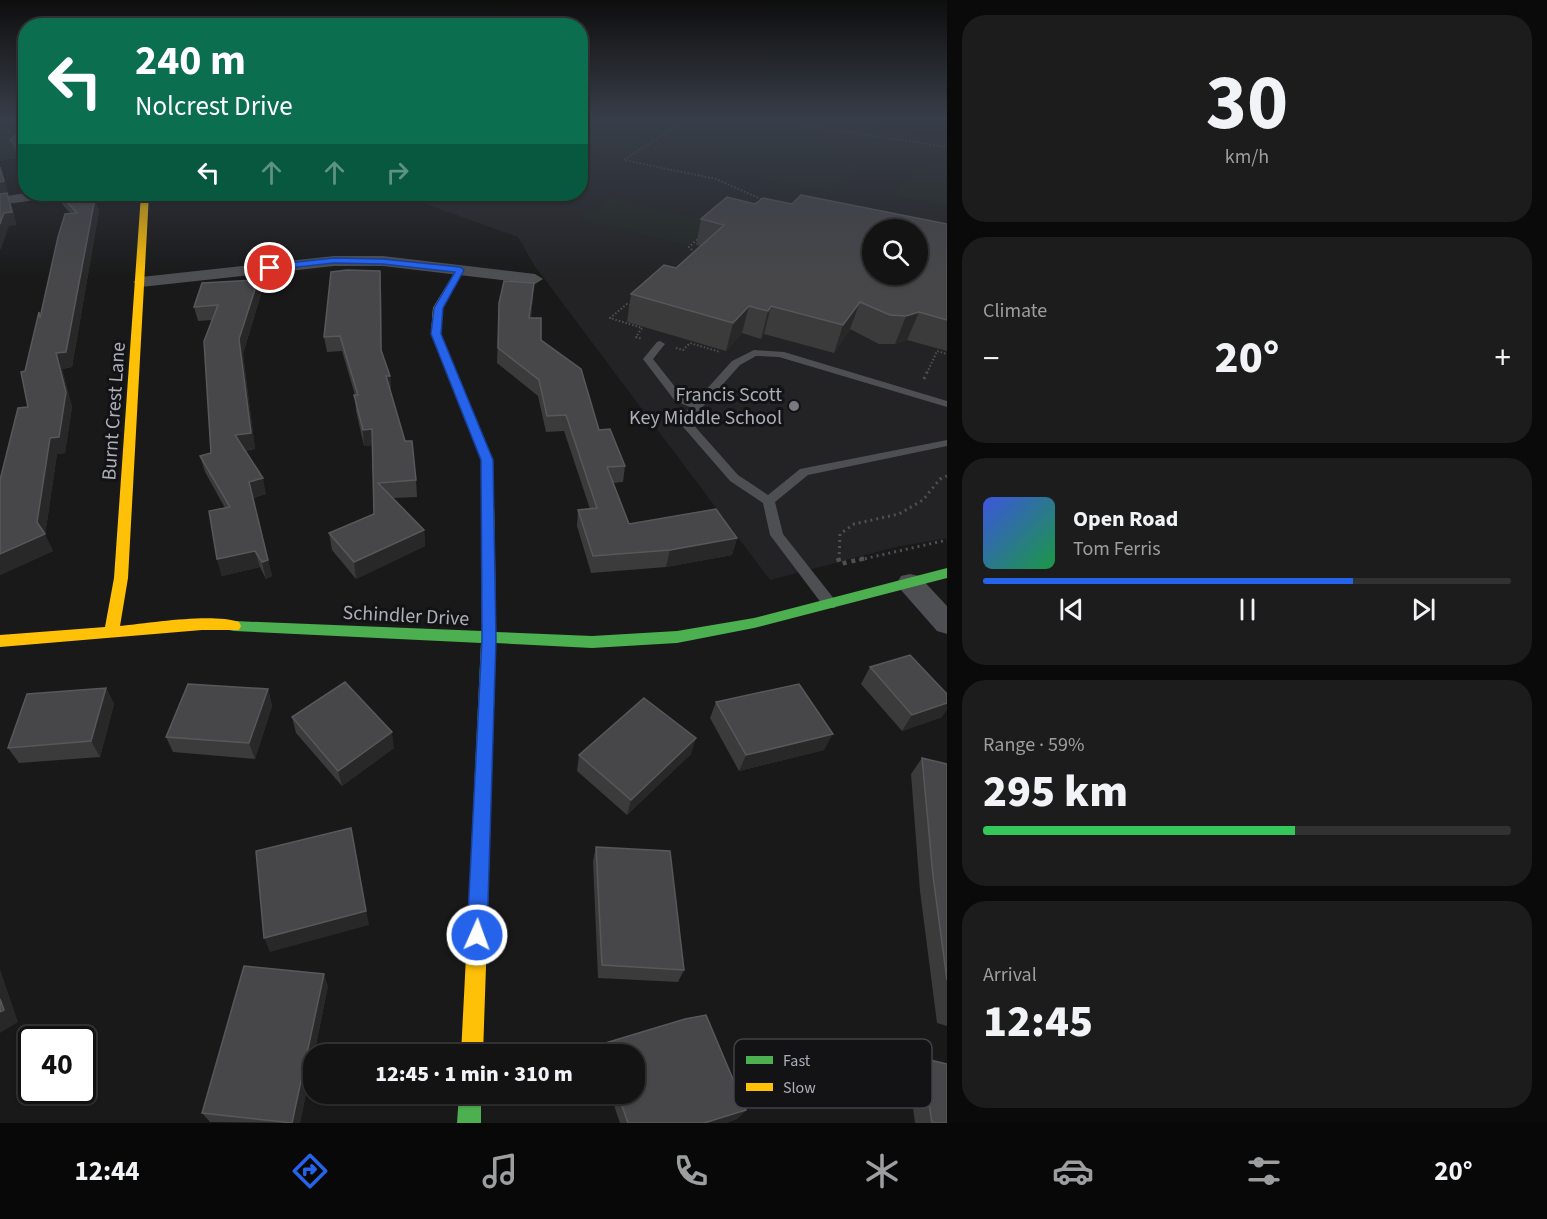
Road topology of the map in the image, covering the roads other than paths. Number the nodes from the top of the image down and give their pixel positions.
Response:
1 (18, 198) edge
2 (0, 201) edge
3 (145, 201) edge
4 (460, 270) junction
5 (535, 279) dead end
6 (141, 282) junction
7 (660, 344) road end
8 (947, 404) edge
9 (697, 406) junction
10 (947, 443) edge
11 (769, 501) junction
12 (947, 573) edge
13 (910, 583) junction
14 (830, 604) junction
15 (947, 624) edge
16 (112, 630) junction
17 (489, 639) junction
18 (0, 641) edge
19 (471, 1044) edge
20 (470, 1104) edge
21 (469, 1123) edge

1 - 2 street
3 - 6 street, Burnt Crest Lane
4 - 5 street
4 - 6 street
4 - 17 street
6 - 16 street, Burnt Crest Lane
7 - 9 lane
8 - 9 lane
9 - 11 lane
10 - 11 lane
11 - 14 lane
12 - 13 street, Schindler Drive
13 - 14 street, Schindler Drive
13 - 15 street
14 - 17 street, Schindler Drive
16 - 17 street, Schindler Drive
16 - 18 street, Schindler Drive
17 - 19 street
20 - 21 street

